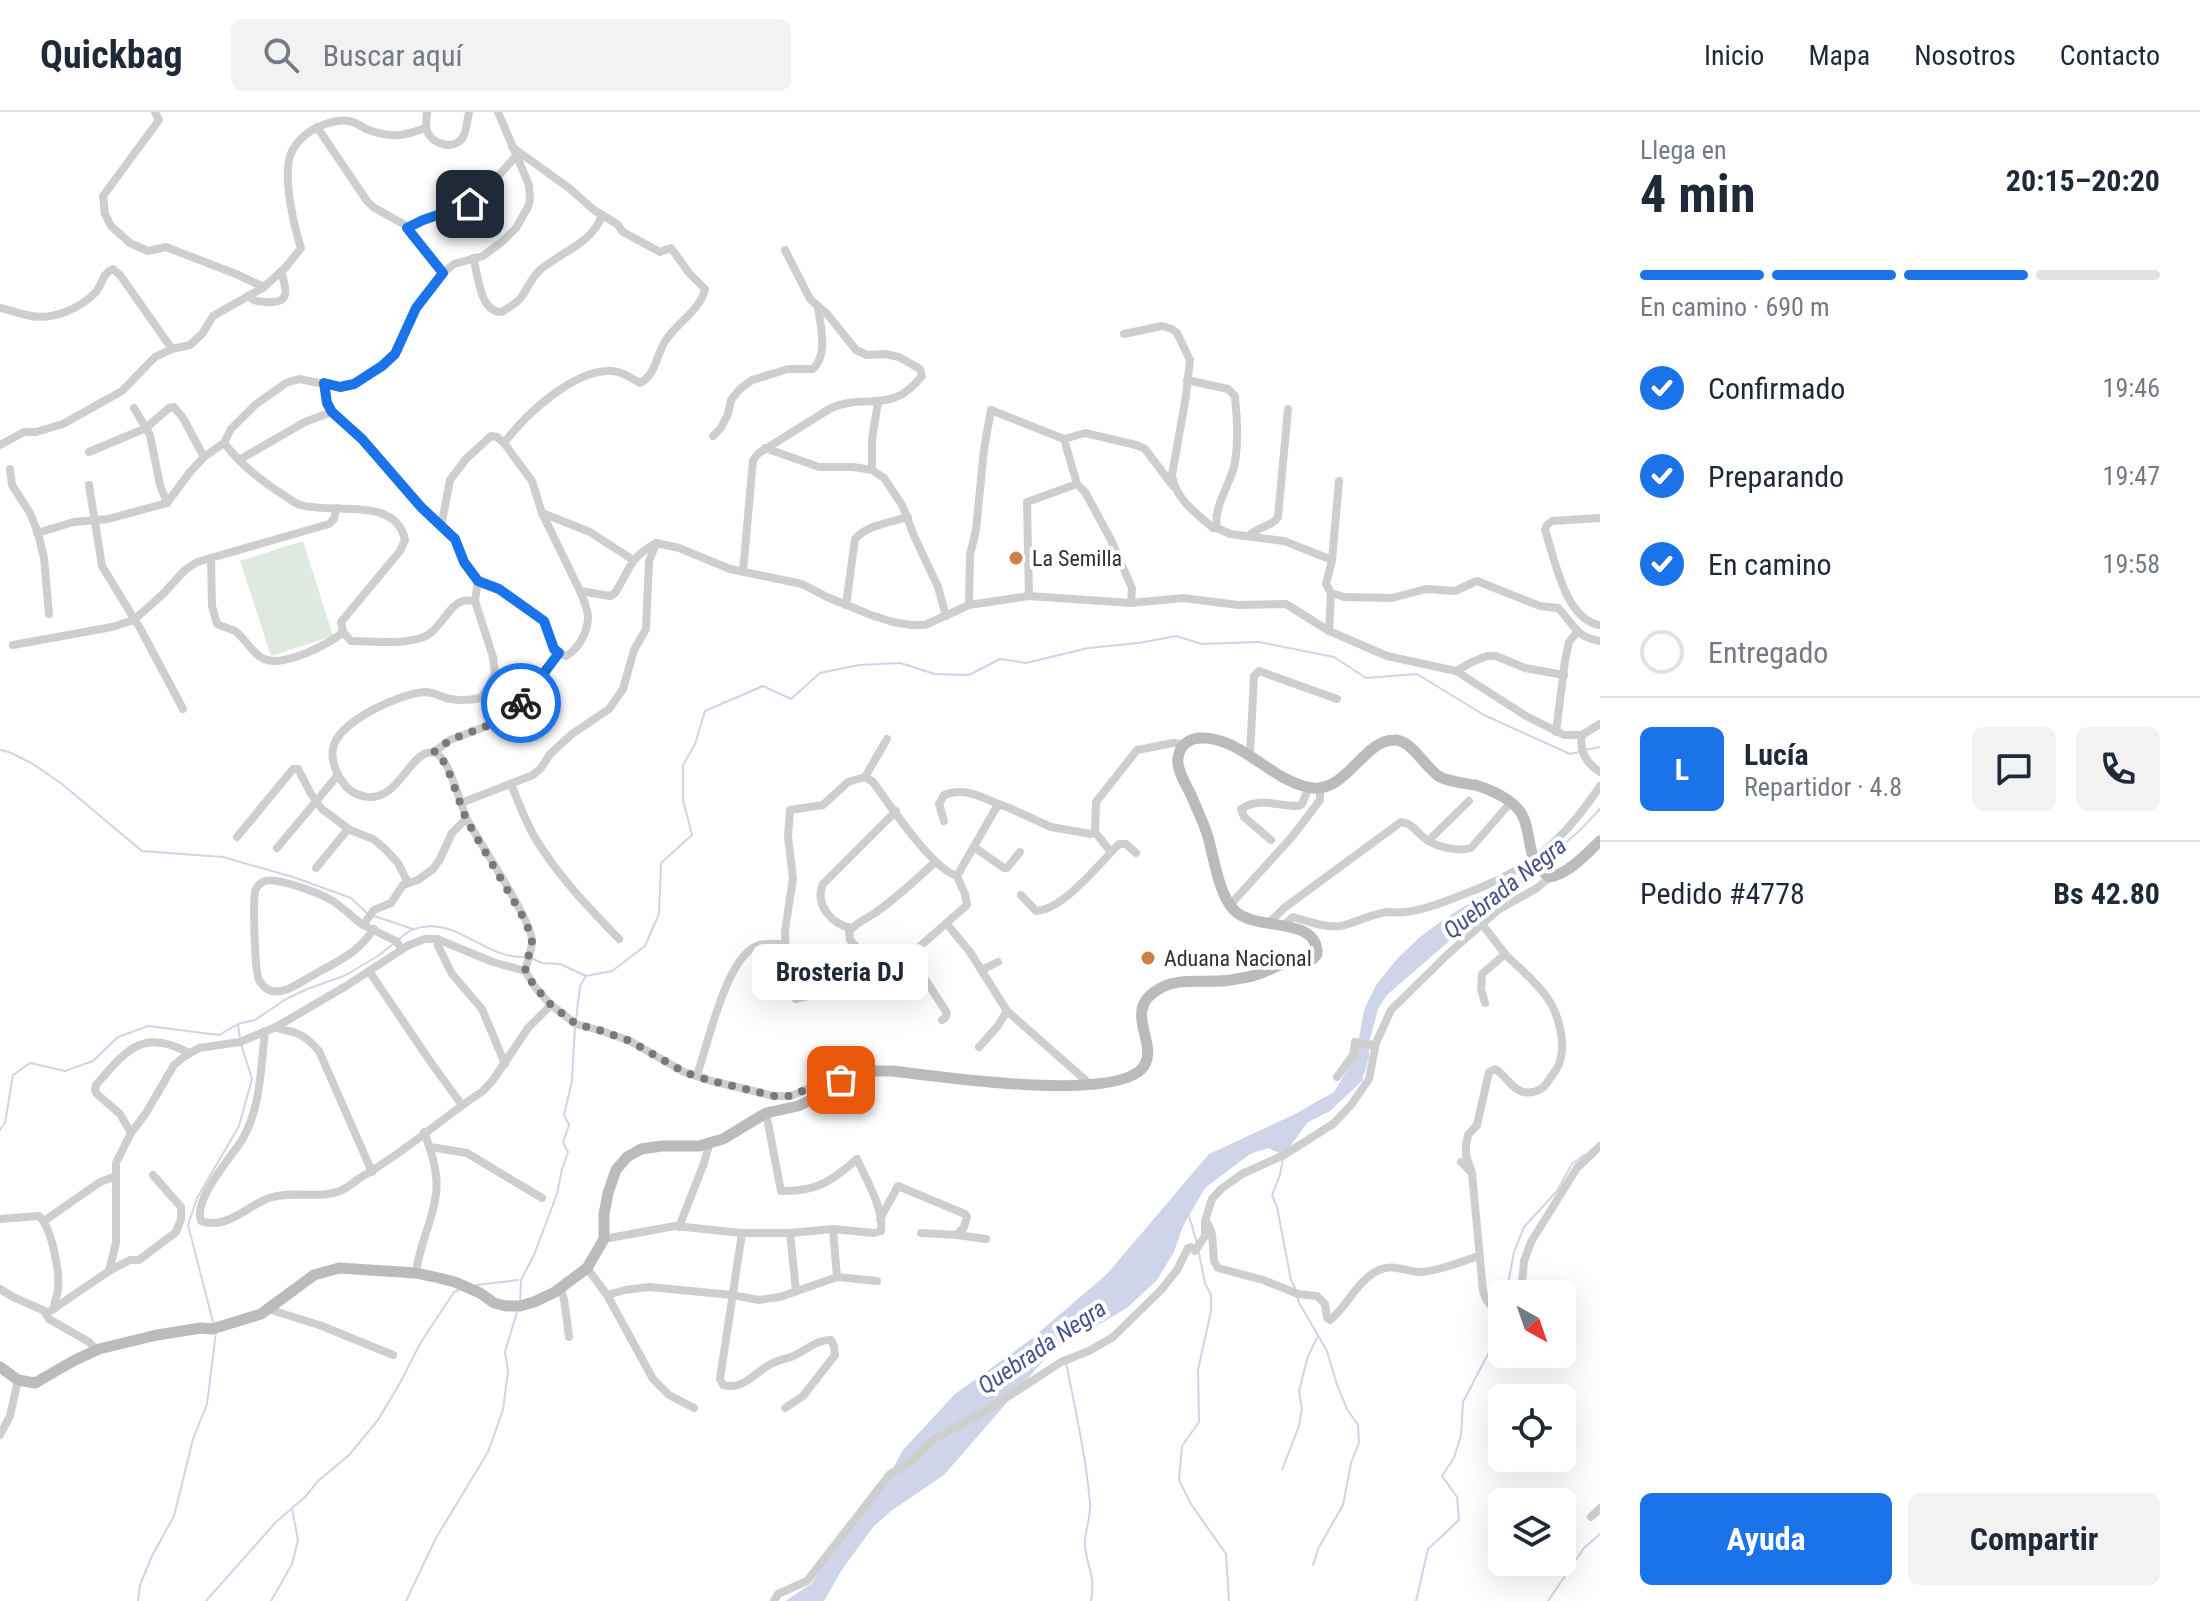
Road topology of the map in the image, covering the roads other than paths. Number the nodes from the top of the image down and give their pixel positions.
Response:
1 (155, 112) edge
2 (427, 112) edge
3 (469, 112) edge
4 (498, 112) edge
5 (317, 127) junction
6 (425, 128) junction
7 (511, 146) junction
8 (516, 156) junction
9 (602, 215) junction
10 (407, 228) junction
11 (785, 250) dead end
12 (473, 258) junction
13 (281, 271) junction
14 (443, 273) junction
15 (264, 287) junction
16 (248, 296) junction
17 (818, 305) junction
18 (0, 308) edge
19 (1124, 334) dead end
20 (172, 349) junction
21 (1187, 380) junction
22 (324, 383) junction
23 (878, 402) junction
24 (134, 408) dead end
25 (1288, 409) dead end
26 (332, 412) junction
27 (146, 428) junction
28 (713, 436) dead end
29 (1064, 439) junction
30 (224, 443) junction
31 (504, 443) junction
32 (0, 445) edge
33 (765, 448) junction
34 (89, 452) dead end
35 (204, 457) junction
36 (239, 460) junction
37 (10, 469) dead end
38 (872, 470) junction
39 (1339, 481) dead end
40 (1077, 484) junction
41 (89, 485) dead end
42 (1173, 486) junction
43 (167, 503) junction
44 (336, 508) junction
45 (542, 513) junction
46 (908, 517) junction
47 (1600, 518) edge
48 (96, 521) junction
49 (441, 527) junction
50 (1217, 528) junction
51 (37, 533) junction
52 (1249, 536) junction
53 (656, 543) junction
54 (211, 558) junction
55 (633, 560) junction
56 (1332, 560) junction
57 (743, 572) junction
58 (478, 581) junction
59 (580, 591) junction
60 (1331, 593) junction
61 (1029, 596) junction
62 (475, 601) junction
63 (1131, 603) junction
64 (846, 605) junction
65 (969, 605) junction
66 (49, 614) dead end
67 (946, 616) junction
68 (134, 620) junction
69 (1600, 625) edge
70 (1329, 631) junction
71 (343, 632) junction
72 (1577, 632) junction
73 (1600, 641) edge
74 (13, 645) dead end
75 (559, 653) junction
76 (1456, 671) junction
77 (1564, 675) junction
78 (1337, 699) dead end
79 (183, 709) dead end
80 (1600, 724) edge
81 (1556, 732) junction
82 (1582, 735) junction
83 (887, 739) dead end
84 (1183, 744) junction
85 (434, 752) junction
86 (1250, 755) junction
87 (1600, 772) edge
88 (338, 775) junction
89 (865, 777) junction
90 (511, 784) junction
91 (1600, 786) edge
92 (1314, 788) junction
93 (316, 801) junction
94 (1469, 801) dead end
95 (1511, 802) junction
96 (461, 803) junction
97 (1001, 805) junction
98 (896, 811) junction
99 (466, 819) junction
100 (944, 821) dead end
101 (348, 829) junction
102 (1095, 832) junction
103 (237, 837) dead end
104 (1271, 840) dead end
105 (1428, 841) junction
106 (1600, 841) edge
107 (974, 847) junction
108 (277, 848) dead end
109 (1020, 852) dead end
110 (1111, 852) junction
111 (1136, 853) dead end
112 (935, 862) junction
113 (316, 868) dead end
114 (1541, 868) junction
115 (957, 876) junction
116 (408, 883) junction
117 (1021, 895) dead end
118 (1230, 905) junction
119 (364, 922) junction
120 (946, 923) junction
121 (1268, 924) junction
122 (1482, 924) junction
123 (1284, 925) junction
124 (851, 928) junction
125 (374, 929) junction
126 (437, 939) junction
127 (619, 939) dead end
128 (785, 944) junction
129 (401, 948) junction
130 (1505, 954) junction
131 (910, 956) junction
132 (998, 962) dead end
133 (981, 970) junction
134 (369, 971) junction
135 (525, 971) junction
136 (864, 995) dead end
137 (1485, 1003) dead end
138 (551, 1005) junction
139 (1007, 1011) junction
140 (942, 1020) dead end
141 (276, 1027) junction
142 (265, 1031) junction
143 (1374, 1044) junction
144 (979, 1047) dead end
145 (189, 1053) junction
146 (505, 1064) junction
147 (697, 1075) junction
148 (1337, 1077) dead end
149 (1091, 1085) junction
150 (826, 1087) junction
151 (462, 1105) junction
152 (766, 1113) junction
153 (424, 1132) junction
154 (131, 1133) junction
155 (710, 1142) junction
156 (1600, 1146) edge
157 (430, 1147) junction
158 (1461, 1162) dead end
159 (372, 1172) junction
160 (1472, 1173) junction
161 (153, 1175) dead end
162 (116, 1176) junction
163 (542, 1198) dead end
164 (0, 1219) edge
165 (880, 1219) junction
166 (44, 1221) junction
167 (1205, 1221) junction
168 (679, 1227) junction
169 (833, 1229) junction
170 (742, 1233) junction
171 (790, 1233) junction
172 (921, 1233) dead end
173 (957, 1235) junction
174 (604, 1239) junction
175 (986, 1239) dead end
176 (1478, 1256) junction
177 (587, 1268) junction
178 (109, 1271) junction
179 (416, 1273) junction
180 (837, 1277) junction
181 (1522, 1280) edge
182 (877, 1281) dead end
183 (560, 1288) junction
184 (0, 1289) edge
185 (796, 1291) junction
186 (607, 1295) junction
187 (732, 1295) junction
188 (1488, 1302) edge
189 (268, 1309) junction
190 (51, 1310) junction
191 (569, 1337) dead end
192 (97, 1350) junction
193 (393, 1355) dead end
194 (0, 1367) edge
195 (18, 1380) junction
196 (694, 1408) dead end
197 (785, 1408) dead end
198 (0, 1435) edge
199 (1600, 1508) edge
200 (1591, 1517) dead end
201 (774, 1601) edge

1 - 15 street
2 - 6 street
3 - 6 street
4 - 7 street
5 - 6 street
5 - 10 street
5 - 13 street
7 - 8 street
7 - 9 street
8 - 10 street
8 - 12 street
9 - 12 street
9 - 31 street
10 - 14 street
11 - 17 street
12 - 14 street
13 - 15 street
13 - 16 street
14 - 22 street
15 - 16 street
16 - 20 street
17 - 23 street
17 - 28 street
18 - 20 street
19 - 21 street
20 - 32 street
21 - 42 street
21 - 50 street
22 - 26 street
22 - 30 street
23 - 33 street
23 - 38 street
24 - 27 street
25 - 52 street
26 - 36 street
26 - 49 street
27 - 34 street
27 - 35 street
27 - 43 street
29 - 40 street
29 - 42 street
29 - 65 street
30 - 35 street
30 - 36 street
31 - 45 street
31 - 49 street
33 - 38 street
33 - 57 street
35 - 43 street
36 - 44 street
37 - 51 street
38 - 46 street
39 - 56 street
40 - 61 street
40 - 63 street
41 - 48 street
42 - 50 street
43 - 48 street
44 - 54 street
44 - 71 street
45 - 55 street
45 - 59 street
46 - 64 street
46 - 67 street
47 - 69 street
48 - 51 street
48 - 68 street
49 - 58 street
50 - 52 street
51 - 66 street
52 - 56 street
53 - 55 street
53 - 57 street
53 - 90 street
54 - 68 street
54 - 71 street
55 - 59 street
56 - 60 street
57 - 64 street
58 - 62 street
58 - 75 street
59 - 75 street
60 - 70 street
60 - 72 street
61 - 63 street
61 - 65 street
62 - 71 street
62 - 88 street
63 - 70 street
64 - 67 street
65 - 67 street
68 - 74 street
68 - 79 street
70 - 76 street
72 - 73 street
72 - 77 street
75 - 85 street
76 - 77 street
76 - 81 street
77 - 81 street
78 - 86 street
80 - 82 street
81 - 82 street
82 - 87 street
83 - 89 street
84 - 86 main road
84 - 102 street
84 - 118 main road
85 - 88 street
85 - 96 street
86 - 92 main road
88 - 93 street
89 - 98 street
89 - 128 street
90 - 96 street
90 - 127 street
91 - 114 street
92 - 95 main road
92 - 104 street
92 - 118 street
93 - 101 street
93 - 103 street
93 - 108 street
94 - 105 street
95 - 105 street
95 - 114 main road
96 - 99 street
97 - 100 street
97 - 102 street
97 - 107 street
98 - 112 street
98 - 124 street
99 - 116 street
99 - 135 street
101 - 113 street
101 - 116 street
102 - 110 street
105 - 121 street
106 - 114 main road
107 - 109 street
107 - 115 street
110 - 111 street
110 - 117 street
112 - 115 street
112 - 124 street
114 - 122 street
114 - 123 street
115 - 120 street
116 - 119 street
118 - 121 main road
119 - 125 street
119 - 125 street
120 - 131 street
120 - 133 street
121 - 123 main road
122 - 130 street
122 - 143 street
123 - 149 main road
124 - 131 street
125 - 129 street
126 - 129 street
126 - 135 street
126 - 146 street
128 - 136 street
128 - 147 street
129 - 134 street
130 - 137 street
130 - 160 street
131 - 140 street
132 - 133 street
133 - 139 street
134 - 141 street
134 - 151 street
135 - 138 street
138 - 146 street
138 - 147 street
139 - 144 street
139 - 149 street
141 - 142 street
141 - 159 street
142 - 145 street
142 - 159 street
143 - 148 street
143 - 167 street
145 - 154 street
145 - 154 street
146 - 151 street
147 - 150 street
149 - 150 main road
150 - 152 main road
151 - 153 street
152 - 155 main road
152 - 165 street
153 - 157 street
153 - 159 street
154 - 162 street
155 - 168 street
155 - 174 main road
156 - 181 street
157 - 163 street
157 - 179 street
158 - 160 street
160 - 176 street
161 - 178 street
162 - 166 street
162 - 178 street
164 - 166 street
165 - 169 street
165 - 173 street
166 - 190 street
167 - 176 street
167 - 201 street
168 - 170 street
168 - 174 street
169 - 171 street
169 - 180 street
170 - 171 street
170 - 187 street
171 - 185 street
172 - 173 street
173 - 175 street
174 - 177 main road
176 - 188 street
177 - 183 main road
177 - 186 street
178 - 190 street
179 - 183 main road
179 - 189 main road
180 - 182 street
180 - 185 street
183 - 191 street
184 - 190 street
185 - 187 street
186 - 187 street
186 - 196 street
187 - 197 street
189 - 192 main road
189 - 193 street
190 - 192 street
192 - 195 main road
194 - 195 main road
195 - 198 street
199 - 200 street

